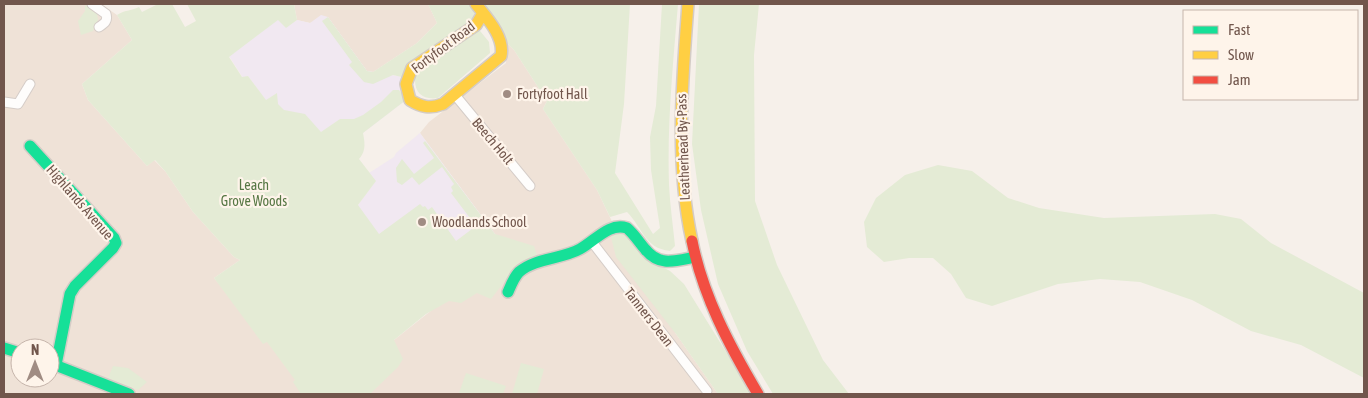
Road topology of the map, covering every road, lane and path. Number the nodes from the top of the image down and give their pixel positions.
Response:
1 (92, 4) edge
2 (688, 4) edge
3 (479, 8) edge
4 (99, 27) dead end
5 (30, 84) dead end
6 (454, 95) junction
7 (4, 102) edge
8 (30, 146) dead end
9 (530, 186) dead end
10 (592, 242) junction
11 (695, 257) junction
12 (508, 292) dead end
13 (59, 338) edge
14 (60, 367) edge
15 (707, 391) dead end
16 (130, 394) edge
17 (758, 394) edge

1 - 4 street
2 - 11 main road, Leatherhead By-Pass
3 - 6 main road, Fortyfoot Road
3 - 6 main road, Fortyfoot Road
5 - 7 street
6 - 9 street, Beech Holt
8 - 13 main road, Highlands Avenue
10 - 11 main road
10 - 12 main road
10 - 15 street, Tanners Dean
11 - 17 main road, Leatherhead By-Pass
14 - 16 main road

